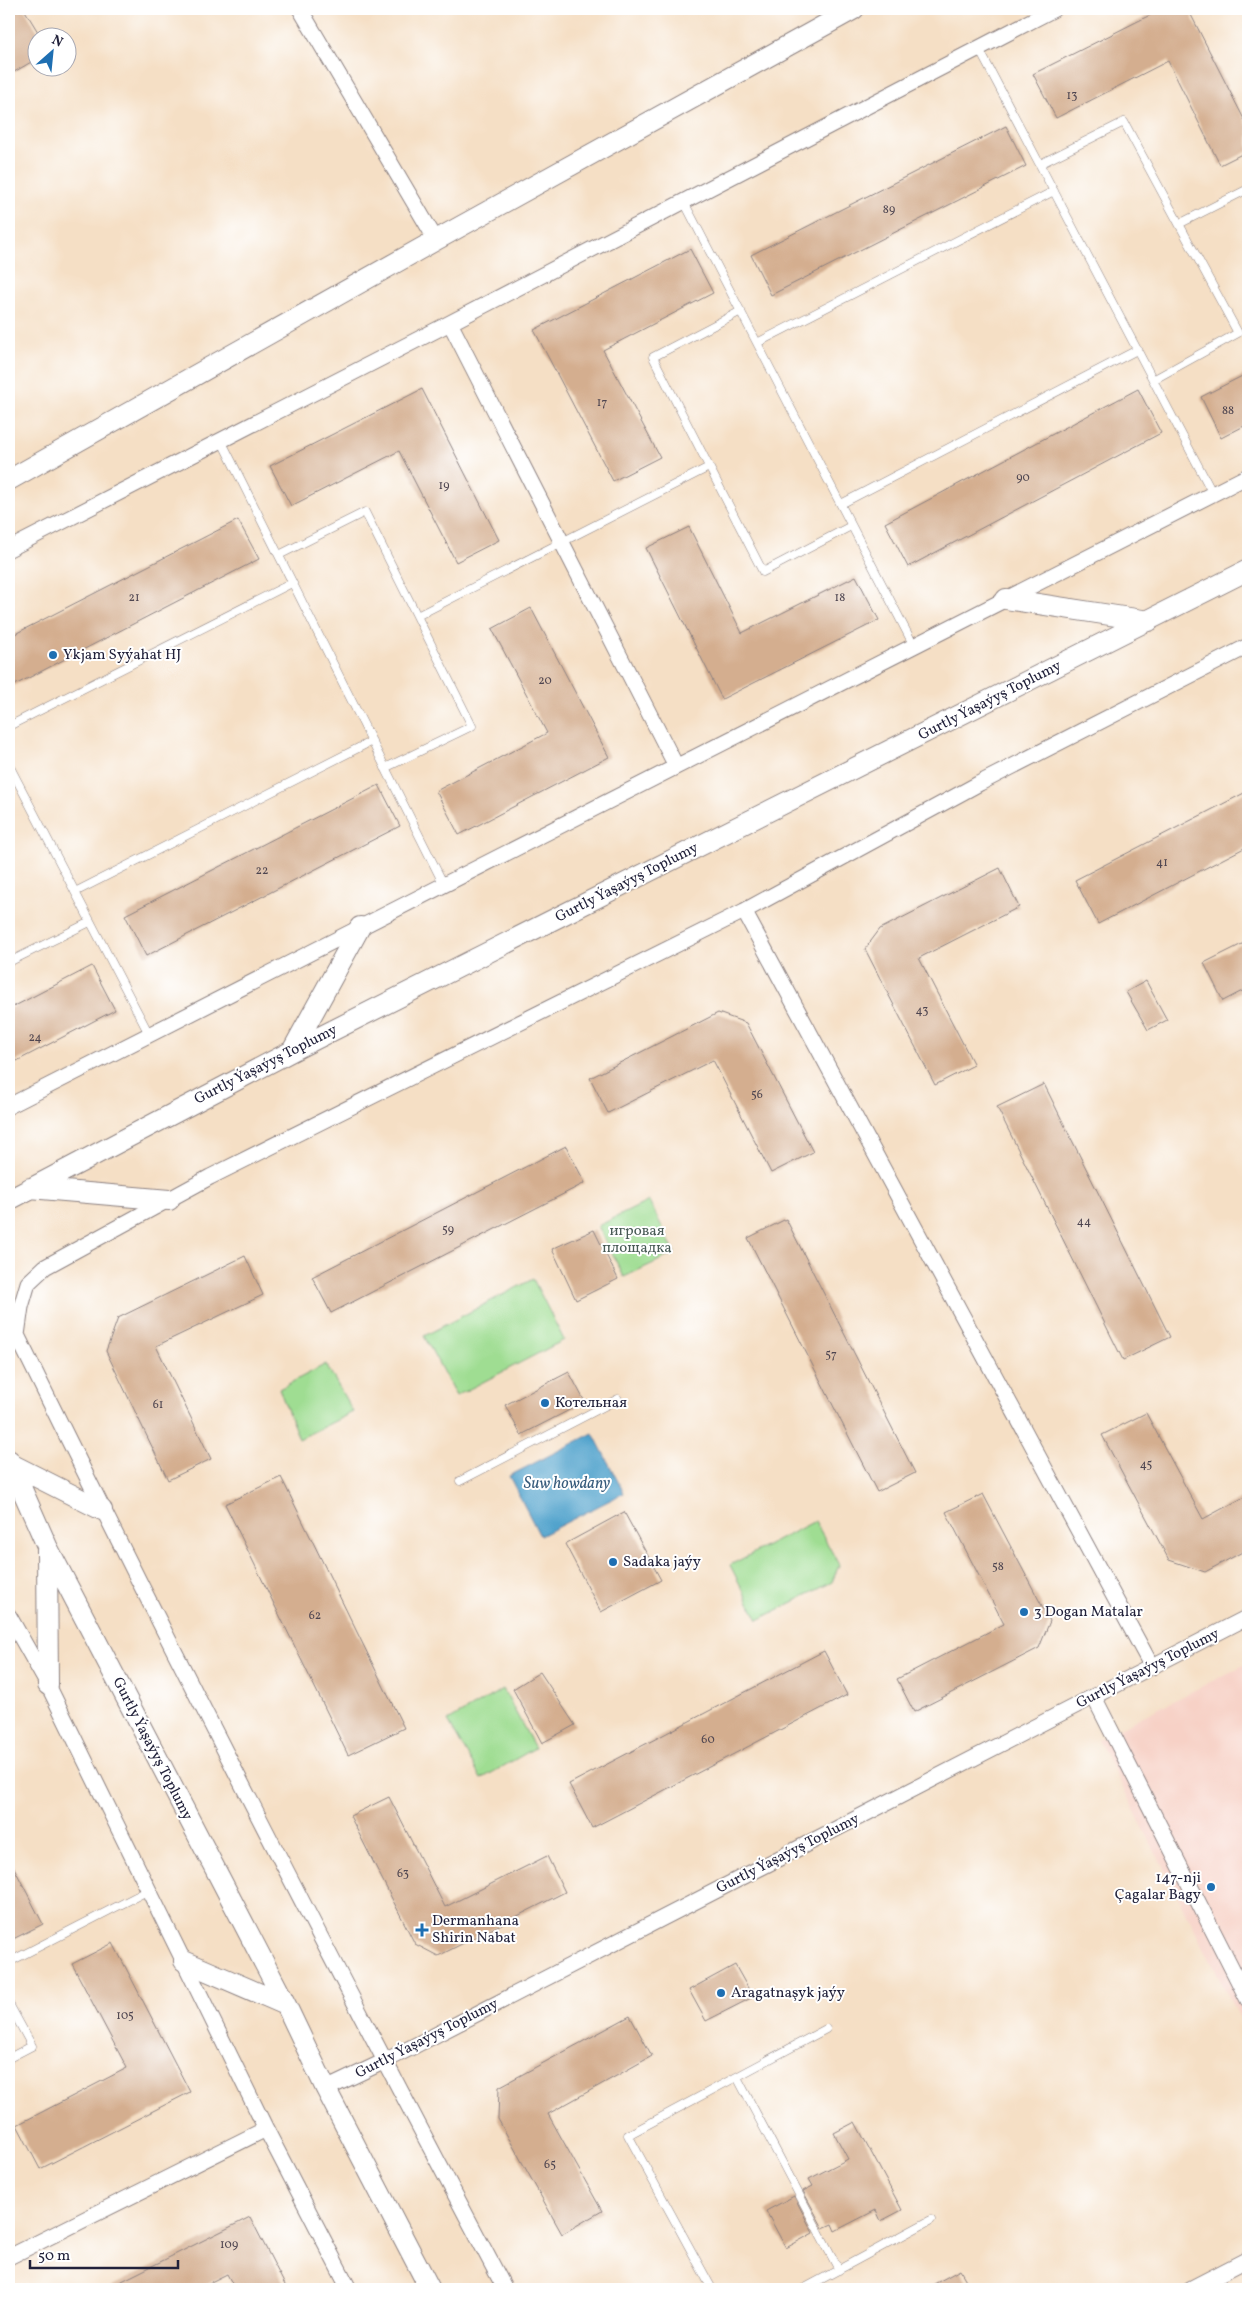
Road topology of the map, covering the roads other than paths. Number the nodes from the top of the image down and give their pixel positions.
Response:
1 (300, 9) edge
2 (854, 9) edge
3 (1054, 9) edge
4 (978, 47) junction
5 (1040, 164) junction
6 (1248, 189) edge
7 (1054, 191) junction
8 (683, 200) junction
9 (1178, 224) junction
10 (436, 240) junction
11 (741, 311) junction
12 (450, 323) junction
13 (757, 343) junction
14 (1137, 350) junction
15 (1153, 380) junction
16 (221, 440) junction
17 (709, 467) junction
18 (1248, 476) edge
19 (9, 480) edge
20 (1213, 494) junction
21 (841, 504) junction
22 (851, 526) junction
23 (562, 542) junction
24 (9, 548) edge
25 (279, 555) junction
26 (1248, 570) edge
27 (292, 583) junction
28 (1006, 599) junction
29 (417, 616) junction
30 (1149, 621) junction
31 (914, 646) junction
32 (1248, 646) edge
33 (9, 726) edge
34 (372, 741) junction
35 (9, 765) edge
36 (676, 766) junction
37 (385, 768) junction
38 (444, 885) junction
39 (75, 892) junction
40 (744, 911) junction
41 (90, 922) junction
42 (360, 927) junction
43 (9, 962) edge
44 (149, 1034) junction
45 (292, 1051) junction
46 (9, 1106) edge
47 (30, 1188) junction
48 (9, 1200) edge
49 (169, 1200) junction
50 (618, 1399) dead end
51 (10, 1462) edge
52 (460, 1481) dead end
53 (102, 1510) junction
54 (47, 1546) junction
55 (9, 1616) edge
56 (1248, 1617) edge
57 (1152, 1667) junction
58 (48, 1685) junction
59 (1094, 1697) junction
60 (149, 1890) junction
61 (184, 1961) junction
62 (9, 1962) edge
63 (1248, 2000) edge
64 (9, 2004) edge
65 (286, 2006) junction
66 (826, 2029) dead end
67 (9, 2058) edge
68 (385, 2062) junction
69 (737, 2077) junction
70 (326, 2089) junction
71 (266, 2129) junction
72 (931, 2220) dead end
73 (9, 2257) edge
74 (1248, 2259) edge
75 (839, 2270) junction
76 (349, 2289) edge
77 (430, 2289) edge
78 (505, 2289) edge
79 (712, 2289) edge
80 (802, 2289) edge
81 (1190, 2289) edge

1 - 10 street
2 - 10 street
3 - 4 street
4 - 5 lane
4 - 8 street
5 - 7 lane
5 - 9 lane
6 - 9 lane
7 - 13 lane
7 - 14 lane
8 - 11 lane
8 - 12 street
9 - 15 lane
10 - 19 street
11 - 13 lane
11 - 17 lane
12 - 16 street
12 - 23 street
13 - 21 lane
14 - 15 lane
14 - 21 lane
15 - 20 lane
16 - 24 street
16 - 25 lane
17 - 22 lane
17 - 23 lane
18 - 20 street
20 - 28 street
21 - 22 lane
22 - 31 lane
23 - 29 lane
23 - 36 street
25 - 27 lane
25 - 29 lane
26 - 30 street, Gurtly Ýaşaýyş Toplumy
27 - 33 lane
27 - 34 lane
28 - 30 street
28 - 31 street
29 - 37 lane
30 - 45 street, Gurtly Ýaşaýyş Toplumy
31 - 36 street
32 - 40 street
34 - 37 lane
34 - 39 lane
35 - 39 lane
36 - 38 street
37 - 38 lane
38 - 42 street
39 - 41 lane
40 - 49 street
40 - 57 street
41 - 43 lane
41 - 44 lane
42 - 44 street
42 - 45 street
44 - 46 street
45 - 47 street, Gurtly Ýaşaýyş Toplumy
47 - 48 street, Gurtly Ýaşaýyş Toplumy
47 - 49 street
49 - 53 street
50 - 52 lane
51 - 53 street
51 - 54 street, Gurtly Ýaşaýyş Toplumy
53 - 68 street
54 - 58 street
54 - 65 street, Gurtly Ýaşaýyş Toplumy
55 - 58 street
56 - 57 street, Gurtly Ýaşaýyş Toplumy
57 - 59 street, Gurtly Ýaşaýyş Toplumy
58 - 60 street
59 - 63 street
59 - 68 street, Gurtly Ýaşaýyş Toplumy
60 - 61 street
60 - 62 lane
61 - 65 street
61 - 71 street
64 - 67 lane
65 - 70 street, Gurtly Ýaşaýyş Toplumy
66 - 69 lane
68 - 70 street, Gurtly Ýaşaýyş Toplumy
68 - 78 street
69 - 75 lane
69 - 79 lane
70 - 77 street, Gurtly Ýaşaýyş Toplumy
71 - 73 street
71 - 76 street
72 - 75 lane
74 - 81 street
75 - 80 lane

